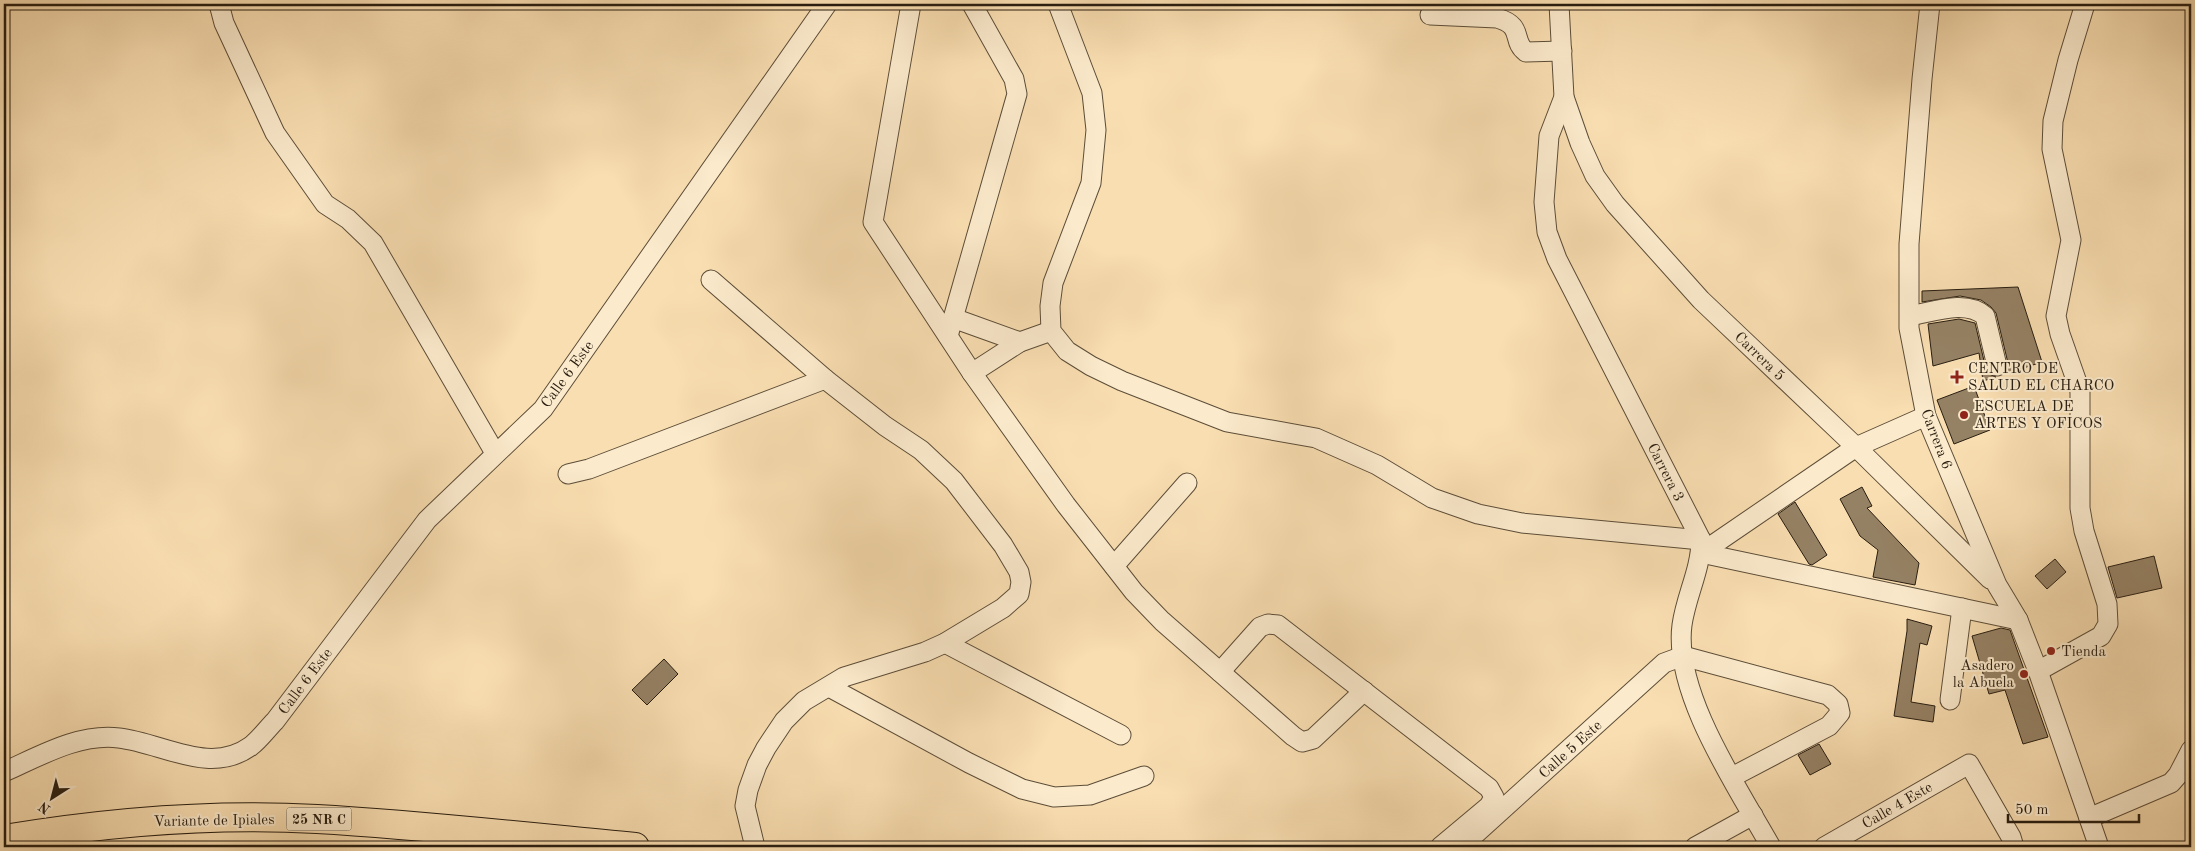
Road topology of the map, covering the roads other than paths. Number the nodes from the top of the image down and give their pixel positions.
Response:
1 (219, 4) edge
2 (827, 4) edge
3 (911, 4) edge
4 (972, 4) edge
5 (1058, 4) edge
6 (1559, 4) edge
7 (1930, 4) edge
8 (2085, 4) edge
9 (1430, 15) dead end
10 (1562, 50) junction
11 (1564, 97) junction
12 (711, 280) dead end
13 (1910, 316) junction
14 (951, 327) junction
15 (1050, 331) junction
16 (1020, 342) junction
17 (1997, 366) dead end
18 (972, 373) junction
19 (825, 379) junction
20 (1926, 416) junction
21 (1856, 447) junction
22 (495, 453) junction
23 (568, 474) dead end
24 (1187, 483) dead end
25 (1701, 546) junction
26 (1114, 566) junction
27 (1997, 585) junction
28 (1962, 608) junction
29 (2018, 620) junction
30 (945, 643) junction
31 (1683, 656) junction
32 (2038, 671) junction
33 (1220, 672) junction
34 (829, 686) junction
35 (1364, 691) junction
36 (1950, 700) dead end
37 (1121, 735) dead end
38 (2191, 750) edge
39 (4, 772) edge
40 (1144, 776) dead end
41 (1732, 778) junction
42 (1753, 815) junction
43 (2088, 818) junction
44 (4, 839) edge
45 (634, 847) edge
46 (755, 847) edge
47 (1440, 847) edge
48 (1461, 847) edge
49 (1695, 847) edge
50 (1771, 847) edge
51 (1824, 847) edge
52 (2014, 847) edge
53 (2099, 847) edge

1 - 22 street
2 - 22 street, Calle 6 Este
3 - 14 street
4 - 14 street
5 - 15 street
6 - 10 street
7 - 13 street, Carrera 6
8 - 32 street
9 - 10 street
10 - 11 street
11 - 21 street, Carrera 5
11 - 25 street, Carrera 3
12 - 19 street
13 - 17 street
13 - 20 street, Carrera 6
14 - 16 street
14 - 18 street
15 - 16 street
15 - 25 street
16 - 18 street
18 - 26 street
19 - 23 street
19 - 30 street
20 - 21 street
20 - 27 street, Carrera 6
21 - 25 street
21 - 27 street, Carrera 5
22 - 39 street, Calle 6 Este
24 - 26 street
25 - 28 street
25 - 31 street
26 - 33 street
27 - 29 street, Carrera 6
28 - 29 street
28 - 36 street
29 - 32 street, Carrera 6
30 - 34 street
30 - 37 street
31 - 41 street
31 - 41 street
31 - 48 street, Calle 5 Este
32 - 43 street, Carrera 6
33 - 35 street
33 - 35 street
34 - 40 street
34 - 46 street
35 - 47 street
38 - 43 street
41 - 42 street
42 - 49 street
42 - 50 street
43 - 53 street, Carrera 6
44 - 45 highway, Variante de Ipiales / 25 NR C
51 - 52 street, Calle 4 Este

